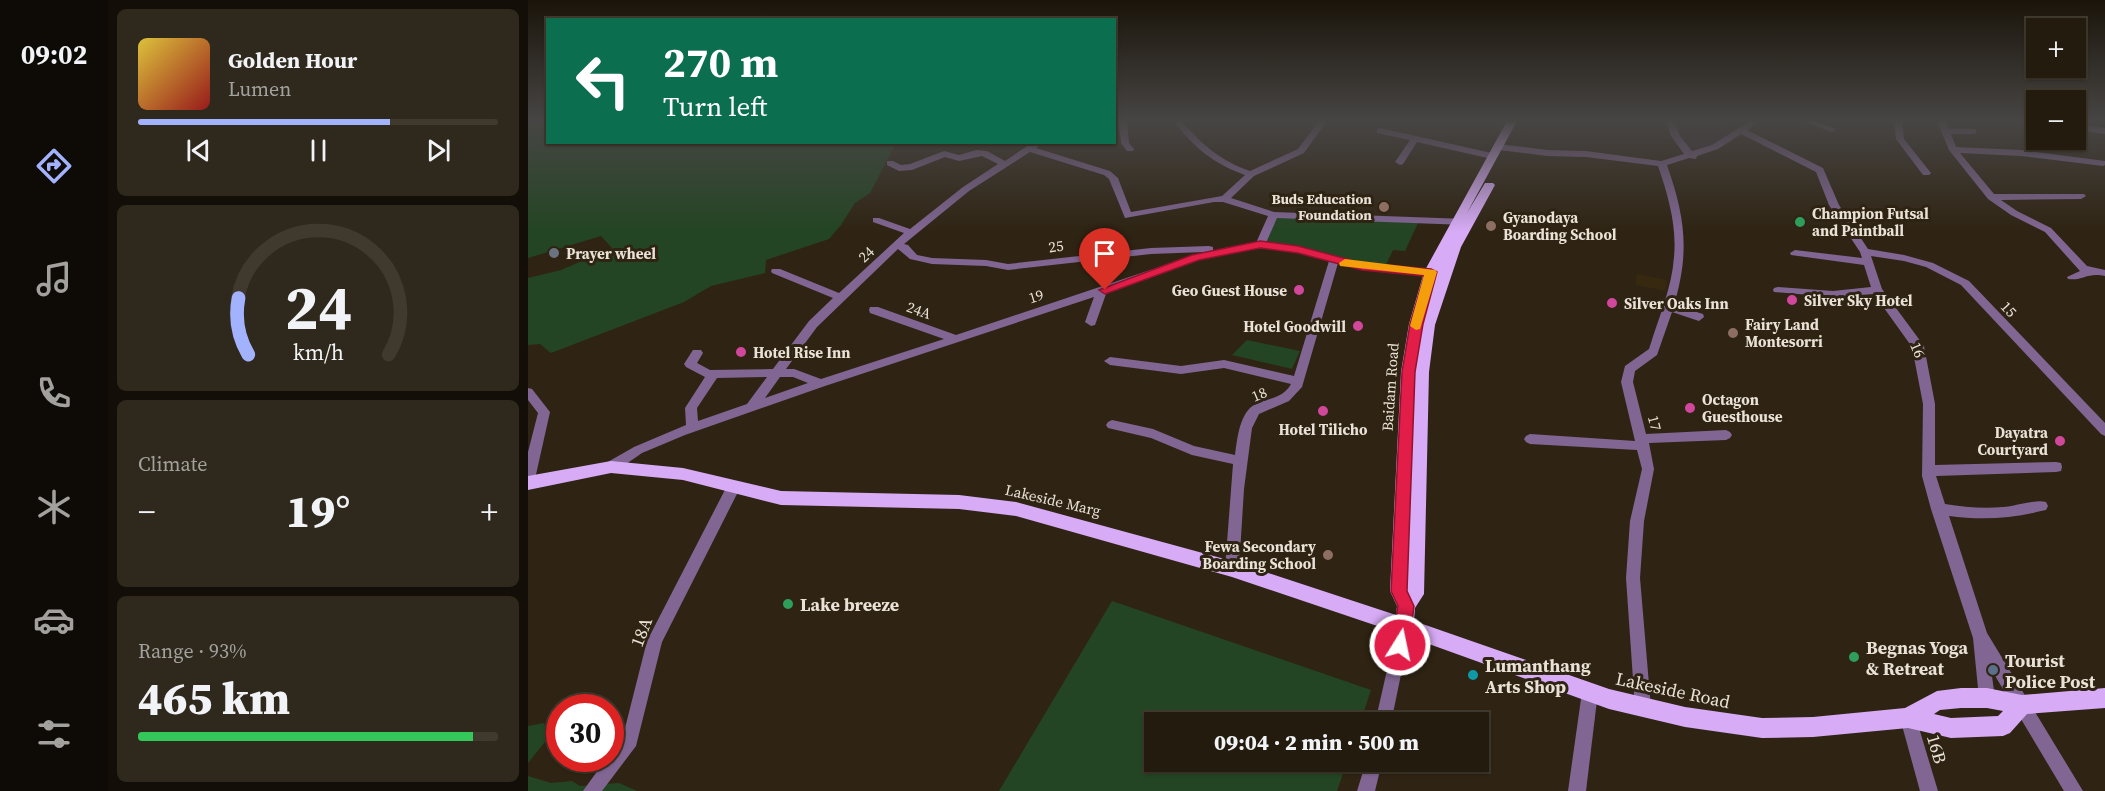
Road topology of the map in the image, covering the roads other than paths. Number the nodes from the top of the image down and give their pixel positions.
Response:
1 (934, 158) edge
2 (993, 158) edge
3 (1017, 158) edge
4 (1059, 158) edge
5 (1212, 158) edge
6 (1286, 158) edge
7 (1403, 158) edge
8 (1496, 158) edge
9 (1616, 158) edge
10 (1689, 158) edge
11 (1796, 158) edge
12 (1914, 158) edge
13 (1959, 158) edge
14 (2061, 158) edge
15 (1400, 162) dead end
16 (890, 163) dead end
17 (2103, 163) dead end
18 (1662, 164) junction
19 (1006, 165) junction
20 (1926, 173) dead end
21 (1251, 174) junction
22 (2080, 196) dead end
23 (1991, 197) junction
24 (1224, 199) junction
25 (1273, 215) junction
26 (876, 220) dead end
27 (1462, 222) junction
28 (910, 232) junction
29 (1260, 244) junction
30 (896, 245) junction
31 (1226, 249) junction
32 (1795, 253) dead end
33 (1867, 257) junction
34 (1334, 261) junction
35 (777, 271) dead end
36 (2090, 271) junction
37 (1431, 272) junction
38 (2105, 273) edge
39 (2072, 277) dead end
40 (1778, 290) dead end
41 (1877, 290) junction
42 (1101, 291) junction
43 (840, 297) junction
44 (1667, 306) junction
45 (874, 310) dead end
46 (1699, 317) dead end
47 (1091, 322) dead end
48 (954, 339) junction
49 (697, 353) dead end
50 (1110, 361) dead end
51 (777, 372) junction
52 (714, 373) junction
53 (1298, 381) junction
54 (821, 383) junction
55 (528, 392) edge
56 (750, 409) junction
57 (1112, 425) dead end
58 (693, 429) junction
59 (2105, 431) edge
60 (1726, 435) dead end
61 (1530, 439) dead end
62 (1643, 443) junction
63 (1241, 462) junction
64 (610, 467) junction
65 (2056, 467) dead end
66 (1928, 471) junction
67 (528, 481) edge
68 (733, 488) junction
69 (2041, 506) dead end
70 (1938, 509) junction
71 (1232, 569) junction
72 (1406, 606) junction
73 (1404, 626) junction
74 (1980, 636) junction
75 (1590, 692) junction
76 (1987, 698) junction
77 (2105, 698) edge
78 (2022, 705) junction
79 (1644, 708) junction
80 (1385, 712) edge
81 (1908, 718) junction
82 (1371, 772) edge
83 (592, 791) edge
84 (1366, 791) edge
85 (1576, 791) edge
86 (1929, 791) edge
87 (2074, 791) edge

1 - 16 street
2 - 19 street
3 - 19 street, 24 / 24
4 - 24 street
5 - 21 street
6 - 21 street
7 - 15 street
8 - 27 main road, Baidam Road
9 - 18 street
10 - 18 street
11 - 33 street, 16 / 16
12 - 20 street
13 - 23 street
14 - 17 street
18 - 44 street, 17 / 17
19 - 28 street, 24 / 24
21 - 24 street
22 - 23 street
23 - 36 street
24 - 25 street
25 - 27 street
25 - 29 street
26 - 28 street
27 - 37 main road, Baidam Road
27 - 72 main road, Baidam Road
28 - 30 street, 24 / 24
29 - 31 street, 19
29 - 34 street, 19
30 - 31 street, 25 / 25
30 - 43 street, 24 / 24
31 - 42 street, 19
32 - 33 street, 15
33 - 41 street, 16 / 16
33 - 59 street, 15 / 15
34 - 37 street, 19
34 - 53 street, 18 / 18
35 - 43 street
36 - 38 street
36 - 39 street
37 - 72 main road, Baidam Road
40 - 41 street
41 - 66 street, 16 / 16
42 - 47 street
42 - 48 street, 19
43 - 51 street, 24 / 24
44 - 46 street
44 - 62 street, 17 / 17
45 - 48 street, 24A / 24A
48 - 54 street, 19
49 - 52 street
50 - 53 street
51 - 52 street
51 - 54 street
51 - 56 street, 24 / 24
52 - 58 street
53 - 63 street, 18 / 18
54 - 56 street, 19
55 - 67 street
56 - 58 street, 19
57 - 63 street
58 - 64 street, 19
60 - 62 street
61 - 62 street
62 - 79 street, 17 / 17
63 - 71 street, 18 / 18
64 - 67 main road, Lakeside Marg
64 - 68 main road, Lakeside Marg
65 - 66 street
66 - 70 street, 16 / 16
68 - 71 main road, Lakeside Marg
68 - 83 street, 18A
69 - 70 street
70 - 74 street, 16 / 16
71 - 73 main road, Lakeside Marg
72 - 73 main road, Baidam Road
73 - 75 main road, Lakeside Road
73 - 80 street
74 - 76 street, 16 / 16
74 - 78 street, 16 / 16
75 - 79 main road, Lakeside Road
75 - 85 street
76 - 78 main road
76 - 81 main road
77 - 78 main road
78 - 81 main road
78 - 87 street, 16
79 - 81 main road, Lakeside Road
81 - 86 street, 16B
82 - 84 street

